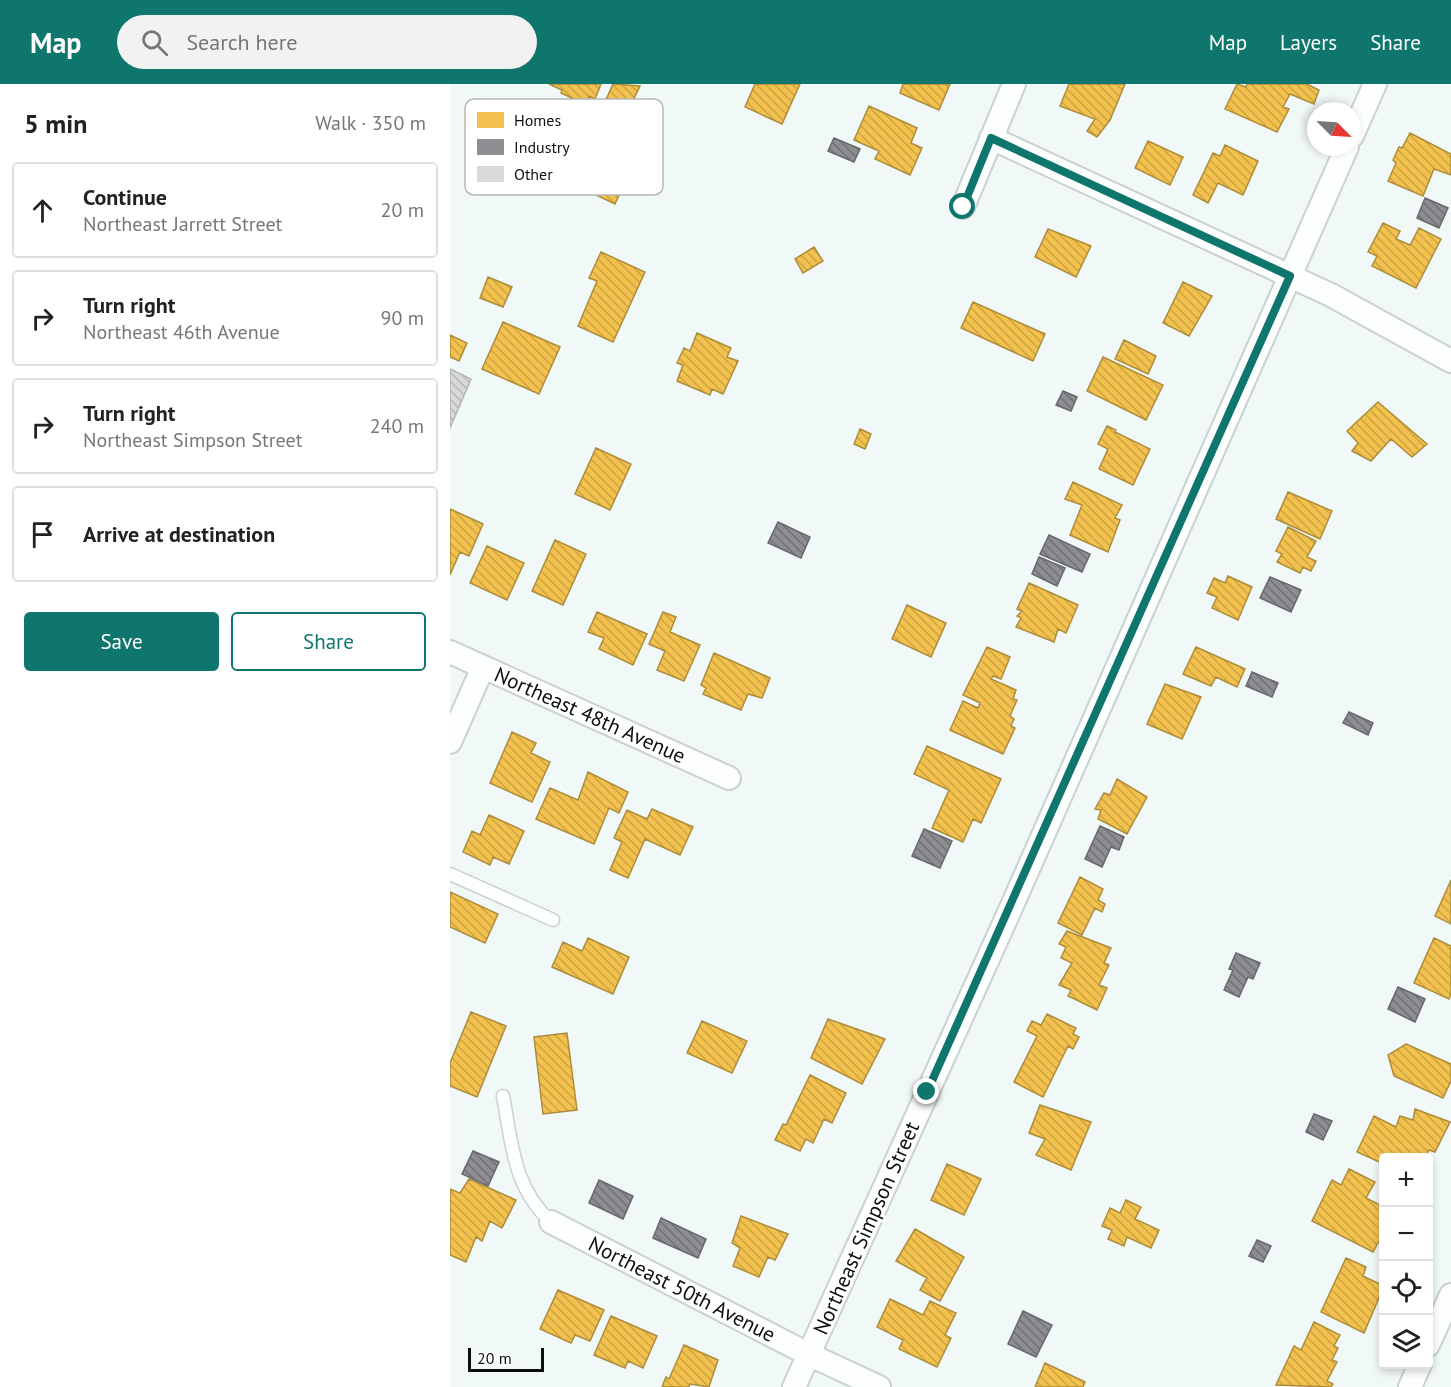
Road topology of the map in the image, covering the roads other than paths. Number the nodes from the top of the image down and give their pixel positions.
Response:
1 (1014, 84) edge
2 (1375, 84) edge
3 (1361, 116) edge
4 (991, 138) junction
5 (1343, 156) edge
6 (963, 207) dead end
7 (1290, 276) junction
8 (1451, 361) edge
9 (450, 652) edge
10 (483, 667) junction
11 (450, 742) edge
12 (729, 778) dead end
13 (450, 874) edge
14 (553, 920) dead end
15 (504, 1096) dead end
16 (551, 1222) joint
17 (1451, 1295) edge
18 (1433, 1334) edge
19 (808, 1354) junction
20 (1418, 1369) edge
21 (794, 1387) edge
22 (879, 1387) edge
23 (1410, 1387) edge

1 - 4 street
2 - 3 street
4 - 6 street
4 - 7 street
5 - 7 street, Northeast Simpson Street
7 - 8 street
7 - 19 street, Northeast Simpson Street
9 - 10 street, Northeast 48th Avenue
10 - 11 street
10 - 12 street, Northeast 48th Avenue
13 - 14 lane
15 - 16 lane
16 - 19 street, Northeast 50th Avenue
17 - 18 street
19 - 21 street, Northeast Simpson Street
19 - 22 street, Northeast 50th Avenue
20 - 23 street

